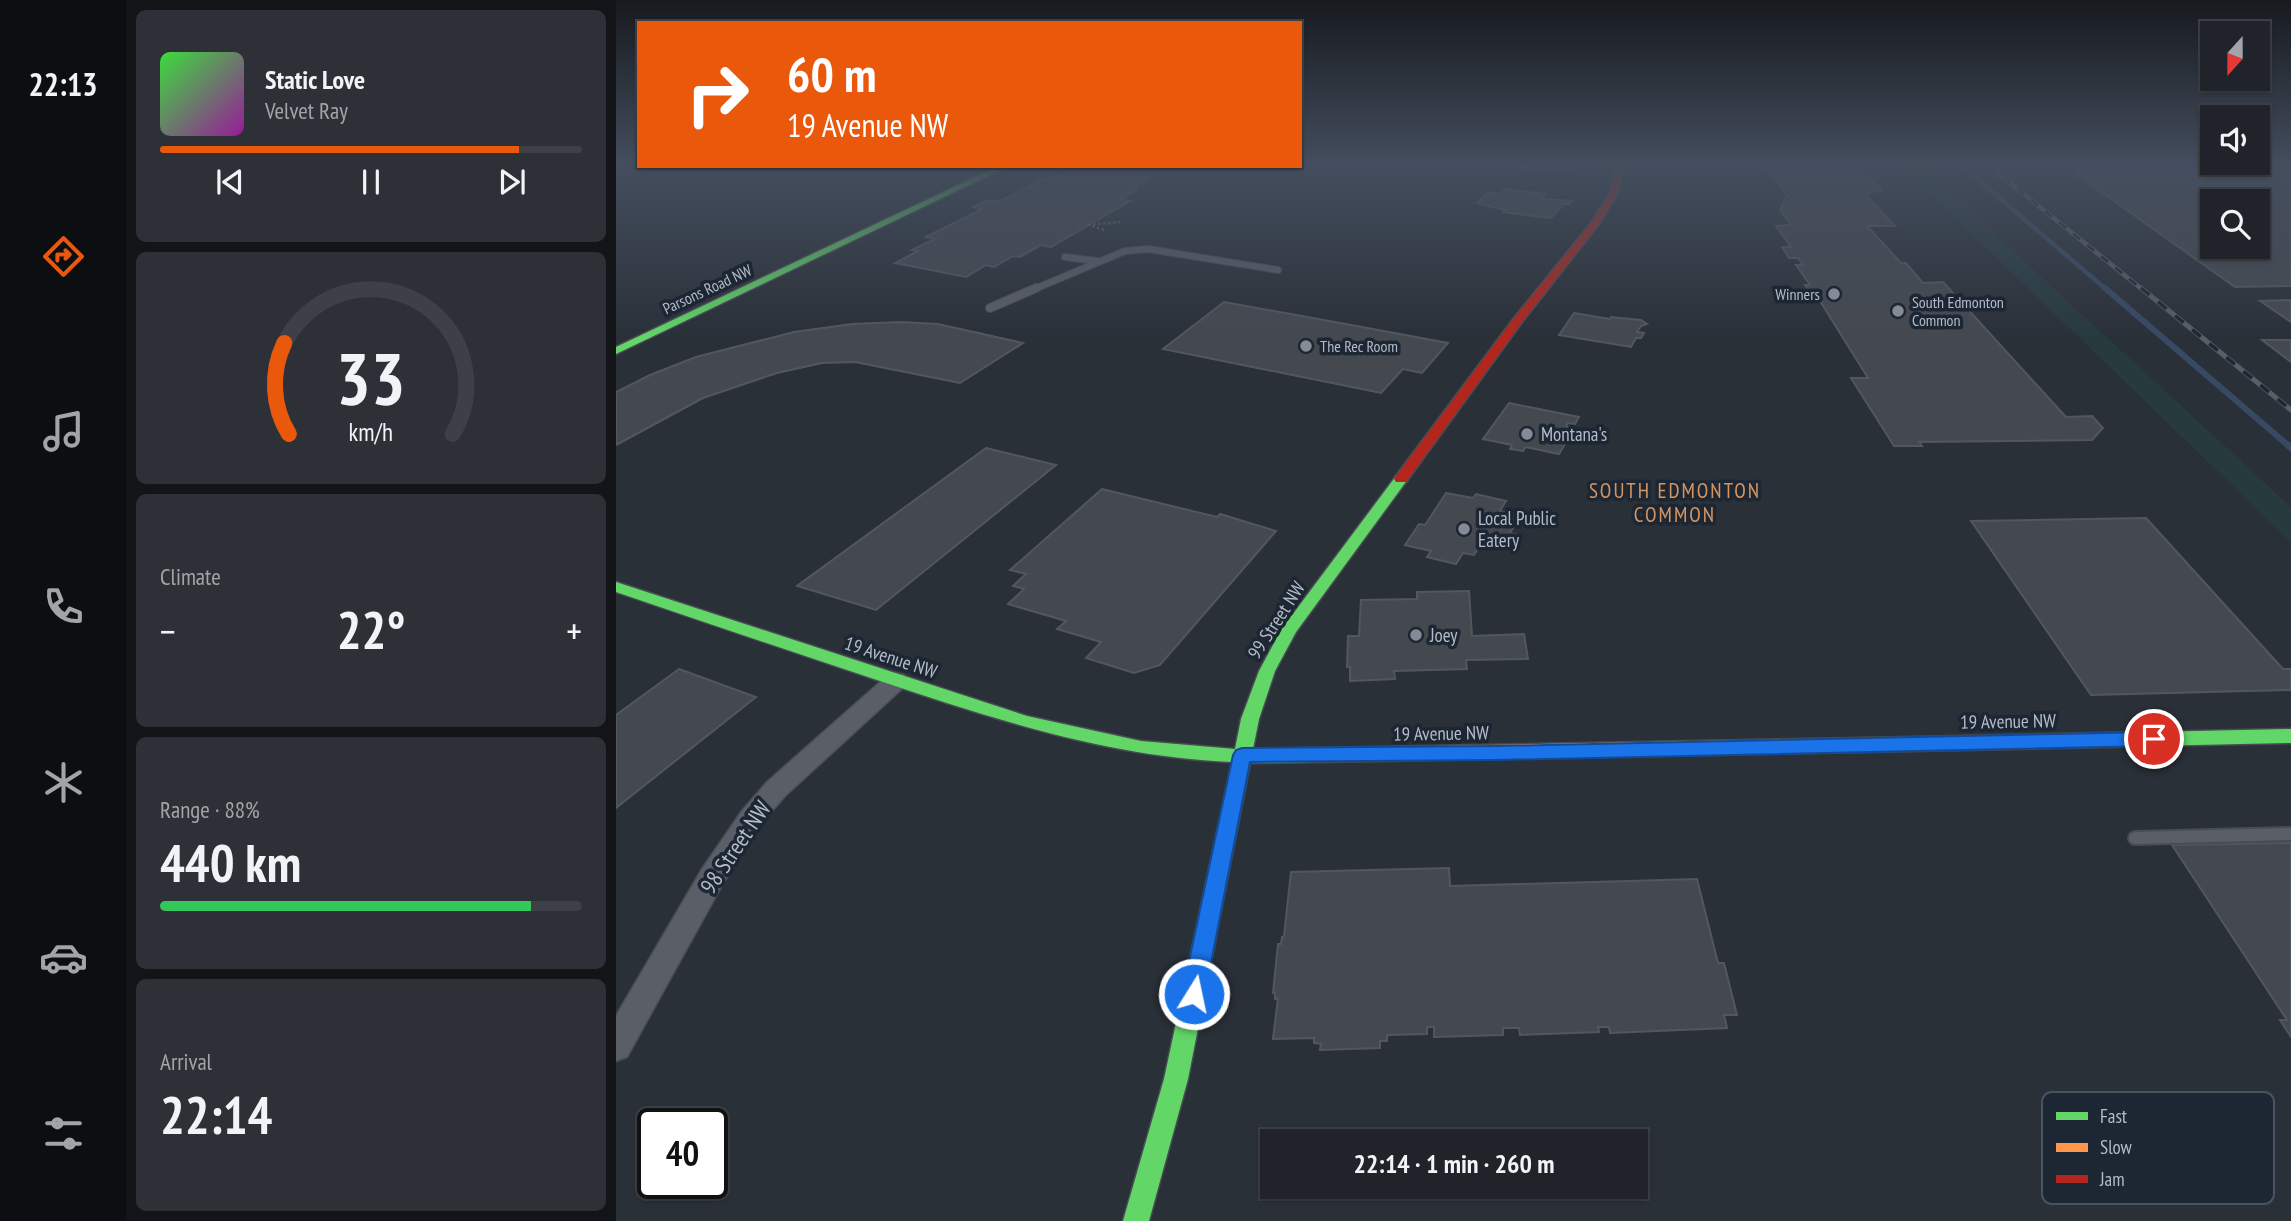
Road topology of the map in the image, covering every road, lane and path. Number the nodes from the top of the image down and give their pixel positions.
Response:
1 (865, 223) edge
2 (885, 223) edge
3 (1111, 223) edge
4 (1594, 223) edge
5 (1104, 230) dead end
6 (1065, 257) dead end
7 (1100, 262) junction
8 (1278, 270) dead end
9 (990, 308) dead end
10 (627, 328) dead end
11 (616, 351) edge
12 (616, 587) edge
13 (896, 681) junction
14 (2291, 736) edge
15 (1242, 755) junction
16 (2291, 834) edge
17 (2135, 838) dead end
18 (616, 1046) edge
19 (1136, 1221) edge

1 - 10 street, Parsons Road NW
2 - 11 street, Parsons Road NW
3 - 5 path
4 - 15 street, 99 Street NW
6 - 7 lane
7 - 8 lane
7 - 9 lane
12 - 13 street, 19 Avenue NW
13 - 15 street, 19 Avenue NW
13 - 18 street, 98 Street NW
14 - 15 street, 19 Avenue NW
15 - 19 street, 99 Street NW
16 - 17 lane

